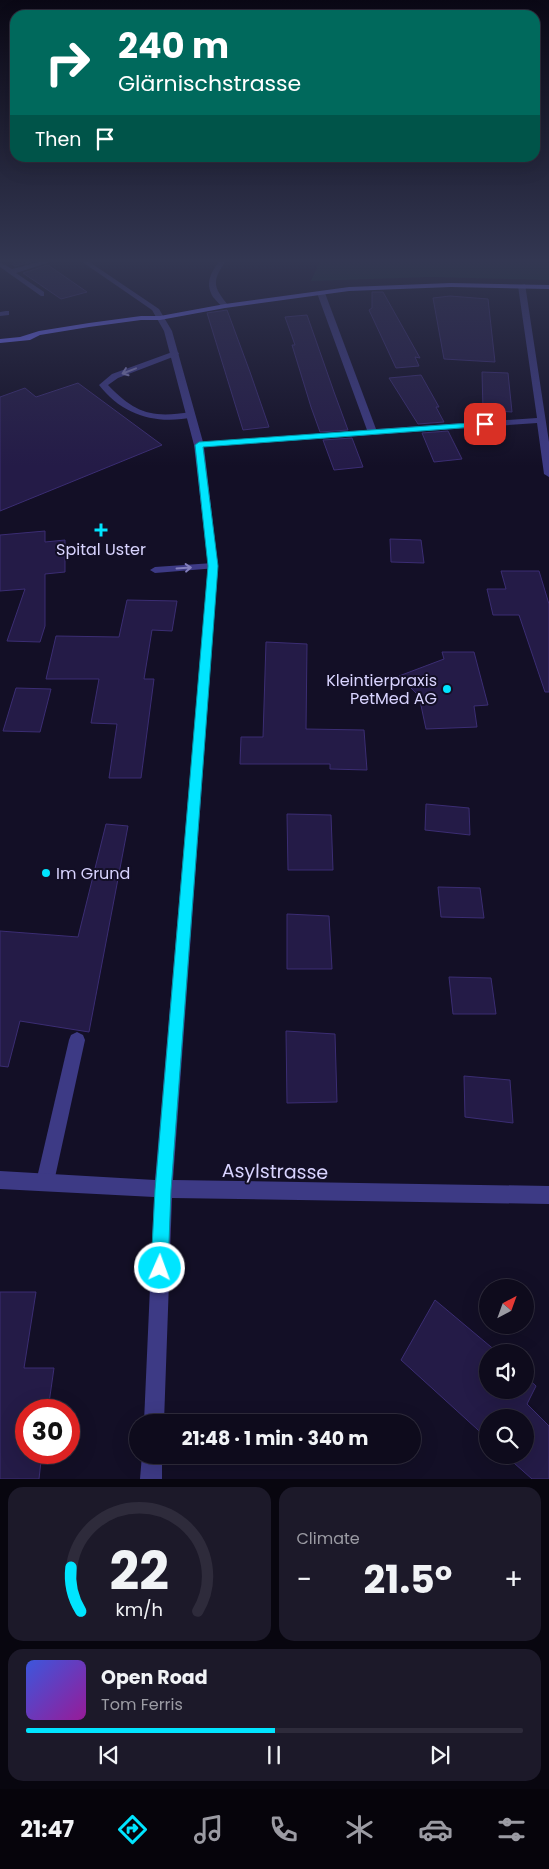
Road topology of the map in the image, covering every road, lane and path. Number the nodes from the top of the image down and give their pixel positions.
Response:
1 (123, 328) edge
2 (166, 328) edge
3 (334, 328) edge
4 (528, 328) edge
5 (0, 341) edge
6 (175, 353) junction
7 (191, 415) junction
8 (541, 420) junction
9 (373, 432) junction
10 (199, 445) junction
11 (549, 474) edge
12 (213, 566) junction
13 (155, 570) dead end
14 (77, 1040) dead end
15 (0, 1180) edge
16 (45, 1182) junction
17 (163, 1190) junction
18 (549, 1195) edge
19 (154, 1414) edge
20 (152, 1464) edge
21 (151, 1479) edge

1 - 5 main road
2 - 6 street
3 - 9 street
4 - 8 street
6 - 7 street
6 -> 7 street
7 - 10 street
8 - 9 street
8 - 11 street
9 - 10 street
10 - 12 street
13 -> 12 street
12 - 17 street
14 - 16 street
15 - 16 street, Asylstrasse
16 - 17 street, Asylstrasse
17 - 18 street, Asylstrasse
17 - 19 street
20 - 21 street

